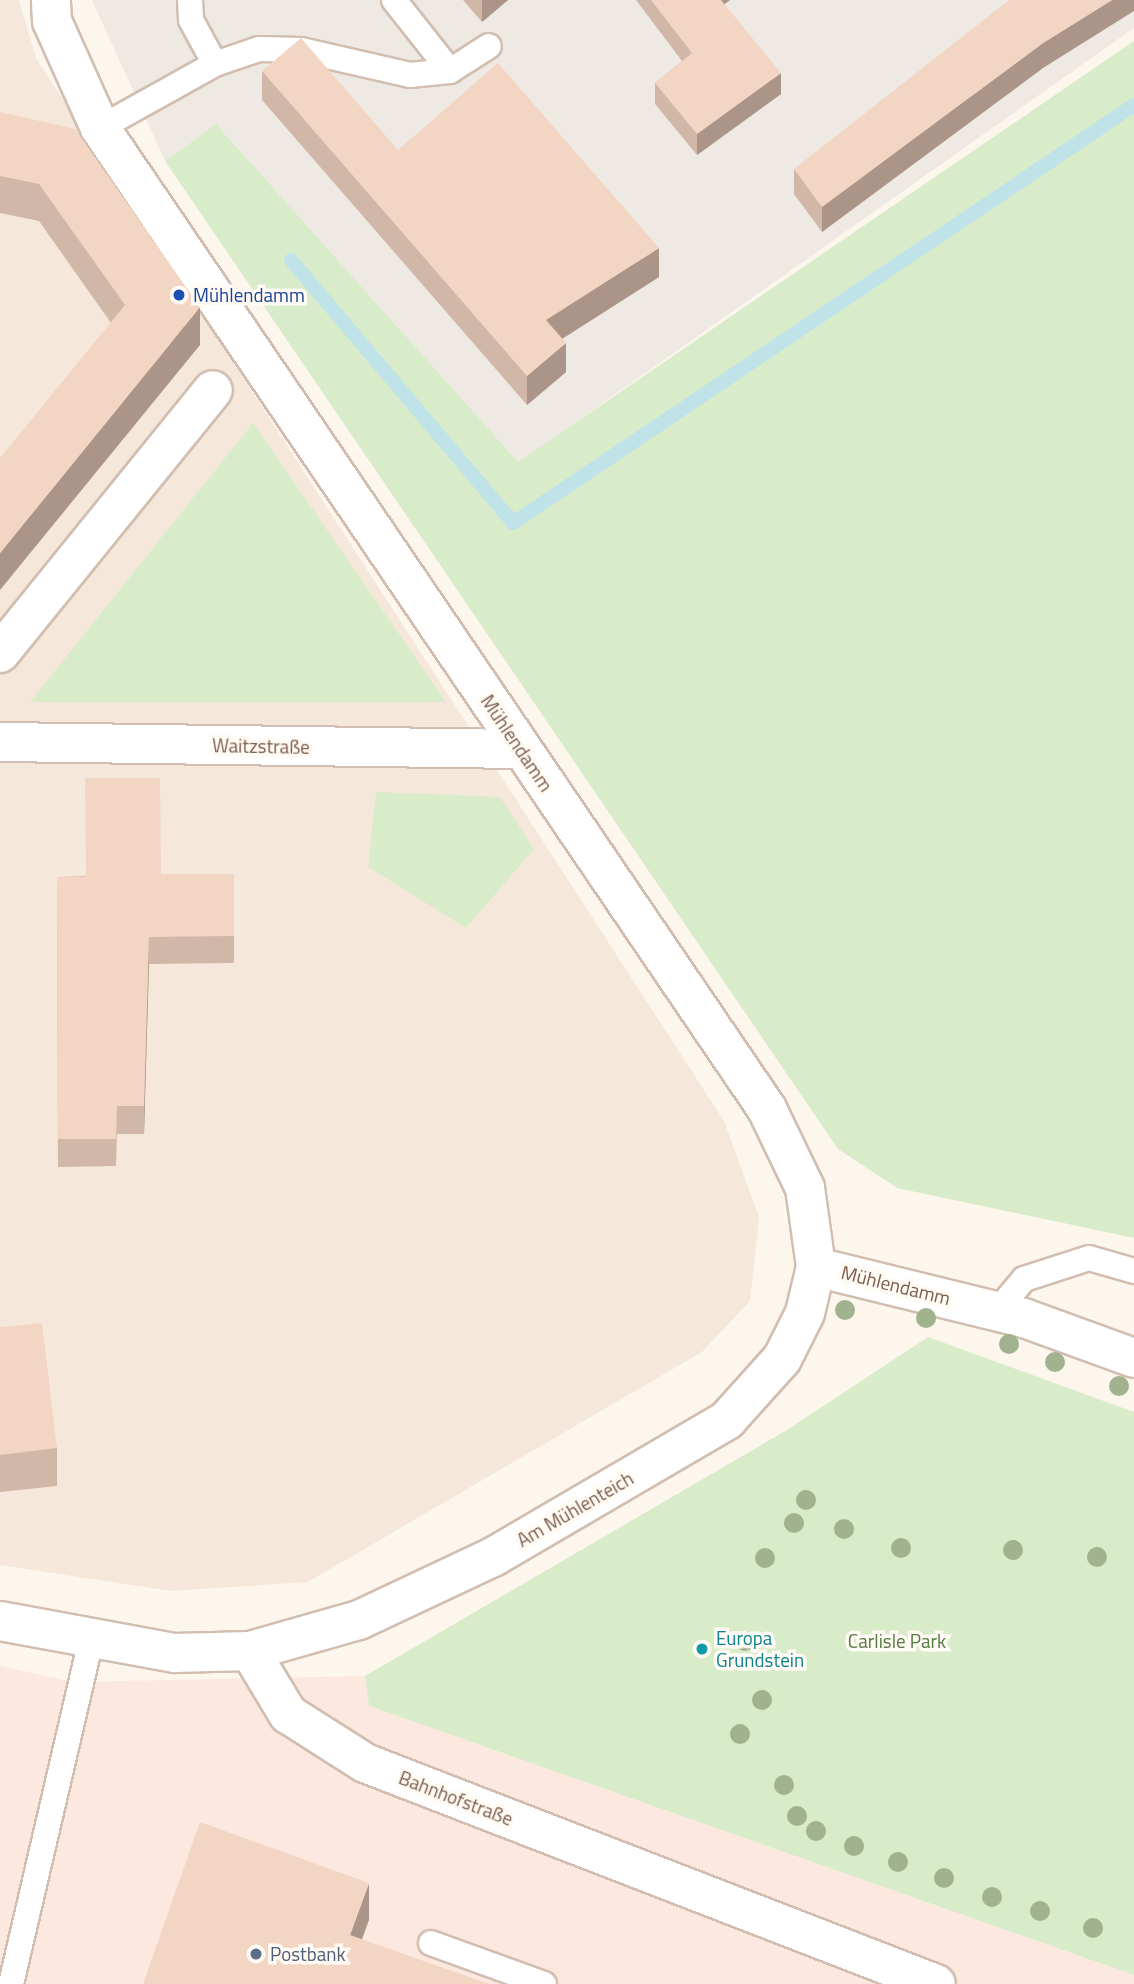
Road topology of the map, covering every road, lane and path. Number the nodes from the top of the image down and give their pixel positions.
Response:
1 (51, 0) edge
2 (190, 0) edge
3 (394, 0) edge
4 (489, 46) dead end
5 (215, 64) junction
6 (450, 71) junction
7 (100, 128) junction
8 (213, 390) dead end
9 (0, 653) edge
10 (0, 743) edge
11 (521, 749) junction
12 (816, 1267) junction
13 (1134, 1271) edge
14 (997, 1311) junction
15 (1134, 1358) edge
16 (0, 1621) edge
17 (91, 1641) junction
18 (250, 1651) junction
19 (432, 1943) dead end
20 (11, 1984) edge
21 (544, 1984) edge
22 (936, 1984) edge

1 - 7 street, Mühlendamm
2 - 5 lane
3 - 6 lane
4 - 6 lane
5 - 6 lane
5 - 7 lane
7 - 11 street, Mühlendamm
8 - 9 street
10 - 11 street, Waitzstraße
11 - 12 street, Mühlendamm
12 - 14 street, Mühlendamm
12 - 18 street, Am Mühlenteich
13 - 14 lane
14 - 15 street, Mühlendamm
16 - 17 street
17 - 18 street
17 - 20 lane
18 - 22 street, Bahnhofstraße
19 - 21 lane

